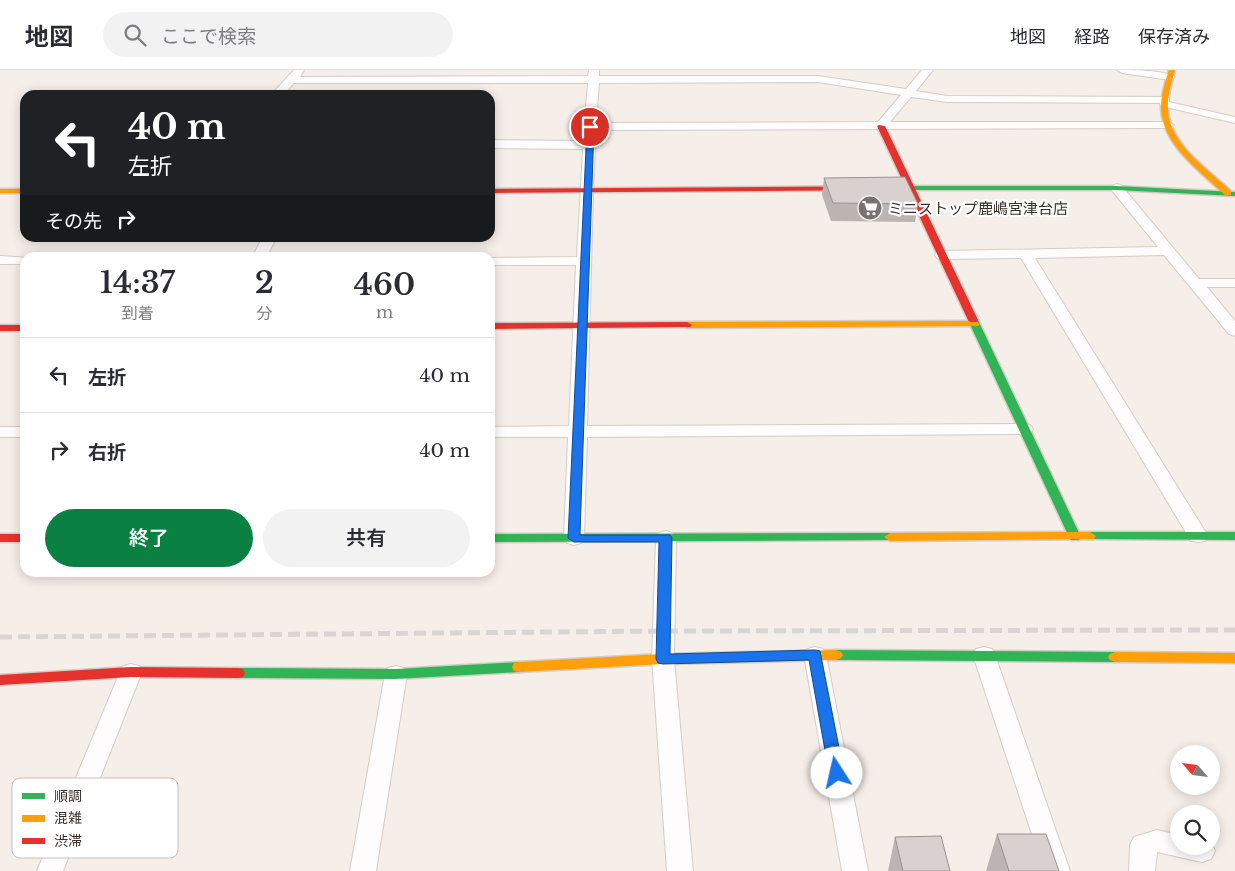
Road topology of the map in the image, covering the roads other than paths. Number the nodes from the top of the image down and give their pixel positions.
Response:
1 (300, 70) edge
2 (427, 70) edge
3 (928, 70) edge
4 (1122, 70) edge
5 (727, 74) edge
6 (1171, 74) edge
7 (594, 75) edge
8 (293, 80) junction
9 (419, 80) junction
10 (282, 90) edge
11 (415, 90) edge
12 (908, 93) junction
13 (1165, 102) junction
14 (1235, 120) edge
15 (1168, 125) junction
16 (882, 126) junction
17 (590, 127) junction
18 (495, 144) edge
19 (589, 145) junction
20 (1116, 188) junction
21 (911, 189) junction
22 (495, 191) edge
23 (586, 191) junction
24 (20, 192) edge
25 (3, 194) edge
26 (1232, 194) edge
27 (1169, 252) junction
28 (1026, 254) junction
29 (942, 255) junction
30 (0, 260) edge
31 (20, 260) edge
32 (495, 261) edge
33 (584, 261) junction
34 (1195, 283) junction
35 (1235, 284) edge
36 (975, 324) junction
37 (1232, 324) edge
38 (495, 326) edge
39 (582, 326) junction
40 (0, 328) edge
41 (20, 328) edge
42 (1024, 429) junction
43 (0, 432) edge
44 (20, 432) edge
45 (495, 432) edge
46 (578, 432) junction
47 (1198, 536) junction
48 (1235, 536) edge
49 (1075, 537) junction
50 (0, 538) edge
51 (20, 538) edge
52 (495, 538) edge
53 (574, 538) junction
54 (666, 538) junction
55 (815, 655) junction
56 (984, 656) junction
57 (1235, 658) edge
58 (663, 659) junction
59 (131, 672) junction
60 (396, 674) junction
61 (0, 680) edge
62 (88, 778) edge
63 (1170, 844) edge
64 (55, 858) edge
65 (50, 871) edge
66 (362, 871) edge
67 (680, 871) edge
68 (855, 871) edge
69 (1057, 871) edge
70 (1142, 871) edge

1 - 8 street
2 - 9 street
3 - 12 street
4 - 6 street
5 - 7 street
5 - 12 street
6 - 13 street
7 - 9 street
7 - 17 street
8 - 9 street
8 - 10 street
9 - 11 street
12 - 13 street
12 - 16 street
13 - 14 street
13 - 15 street
15 - 16 street
15 - 26 street
16 - 17 street
16 - 21 street
17 - 19 street
18 - 19 street
19 - 23 street
20 - 21 street
20 - 26 street
20 - 27 street
21 - 23 street
21 - 29 street
22 - 23 street
23 - 33 street
24 - 25 street
27 - 28 street
27 - 34 street
28 - 29 street
28 - 47 street
29 - 36 street
30 - 31 street
32 - 33 street
33 - 39 street
34 - 35 street
34 - 37 street
36 - 39 street
36 - 42 street
38 - 39 street
39 - 46 street
40 - 41 street
42 - 46 street
42 - 49 street
43 - 44 street
45 - 46 street
46 - 53 street
47 - 48 street
47 - 49 street
49 - 54 street
50 - 51 street
52 - 53 street
53 - 54 street
54 - 58 street
55 - 56 street
55 - 58 street
55 - 68 street
56 - 57 street
56 - 69 street
58 - 60 street
58 - 67 street
59 - 60 street
59 - 61 street
59 - 62 street
60 - 66 street
63 - 70 street
64 - 65 street

